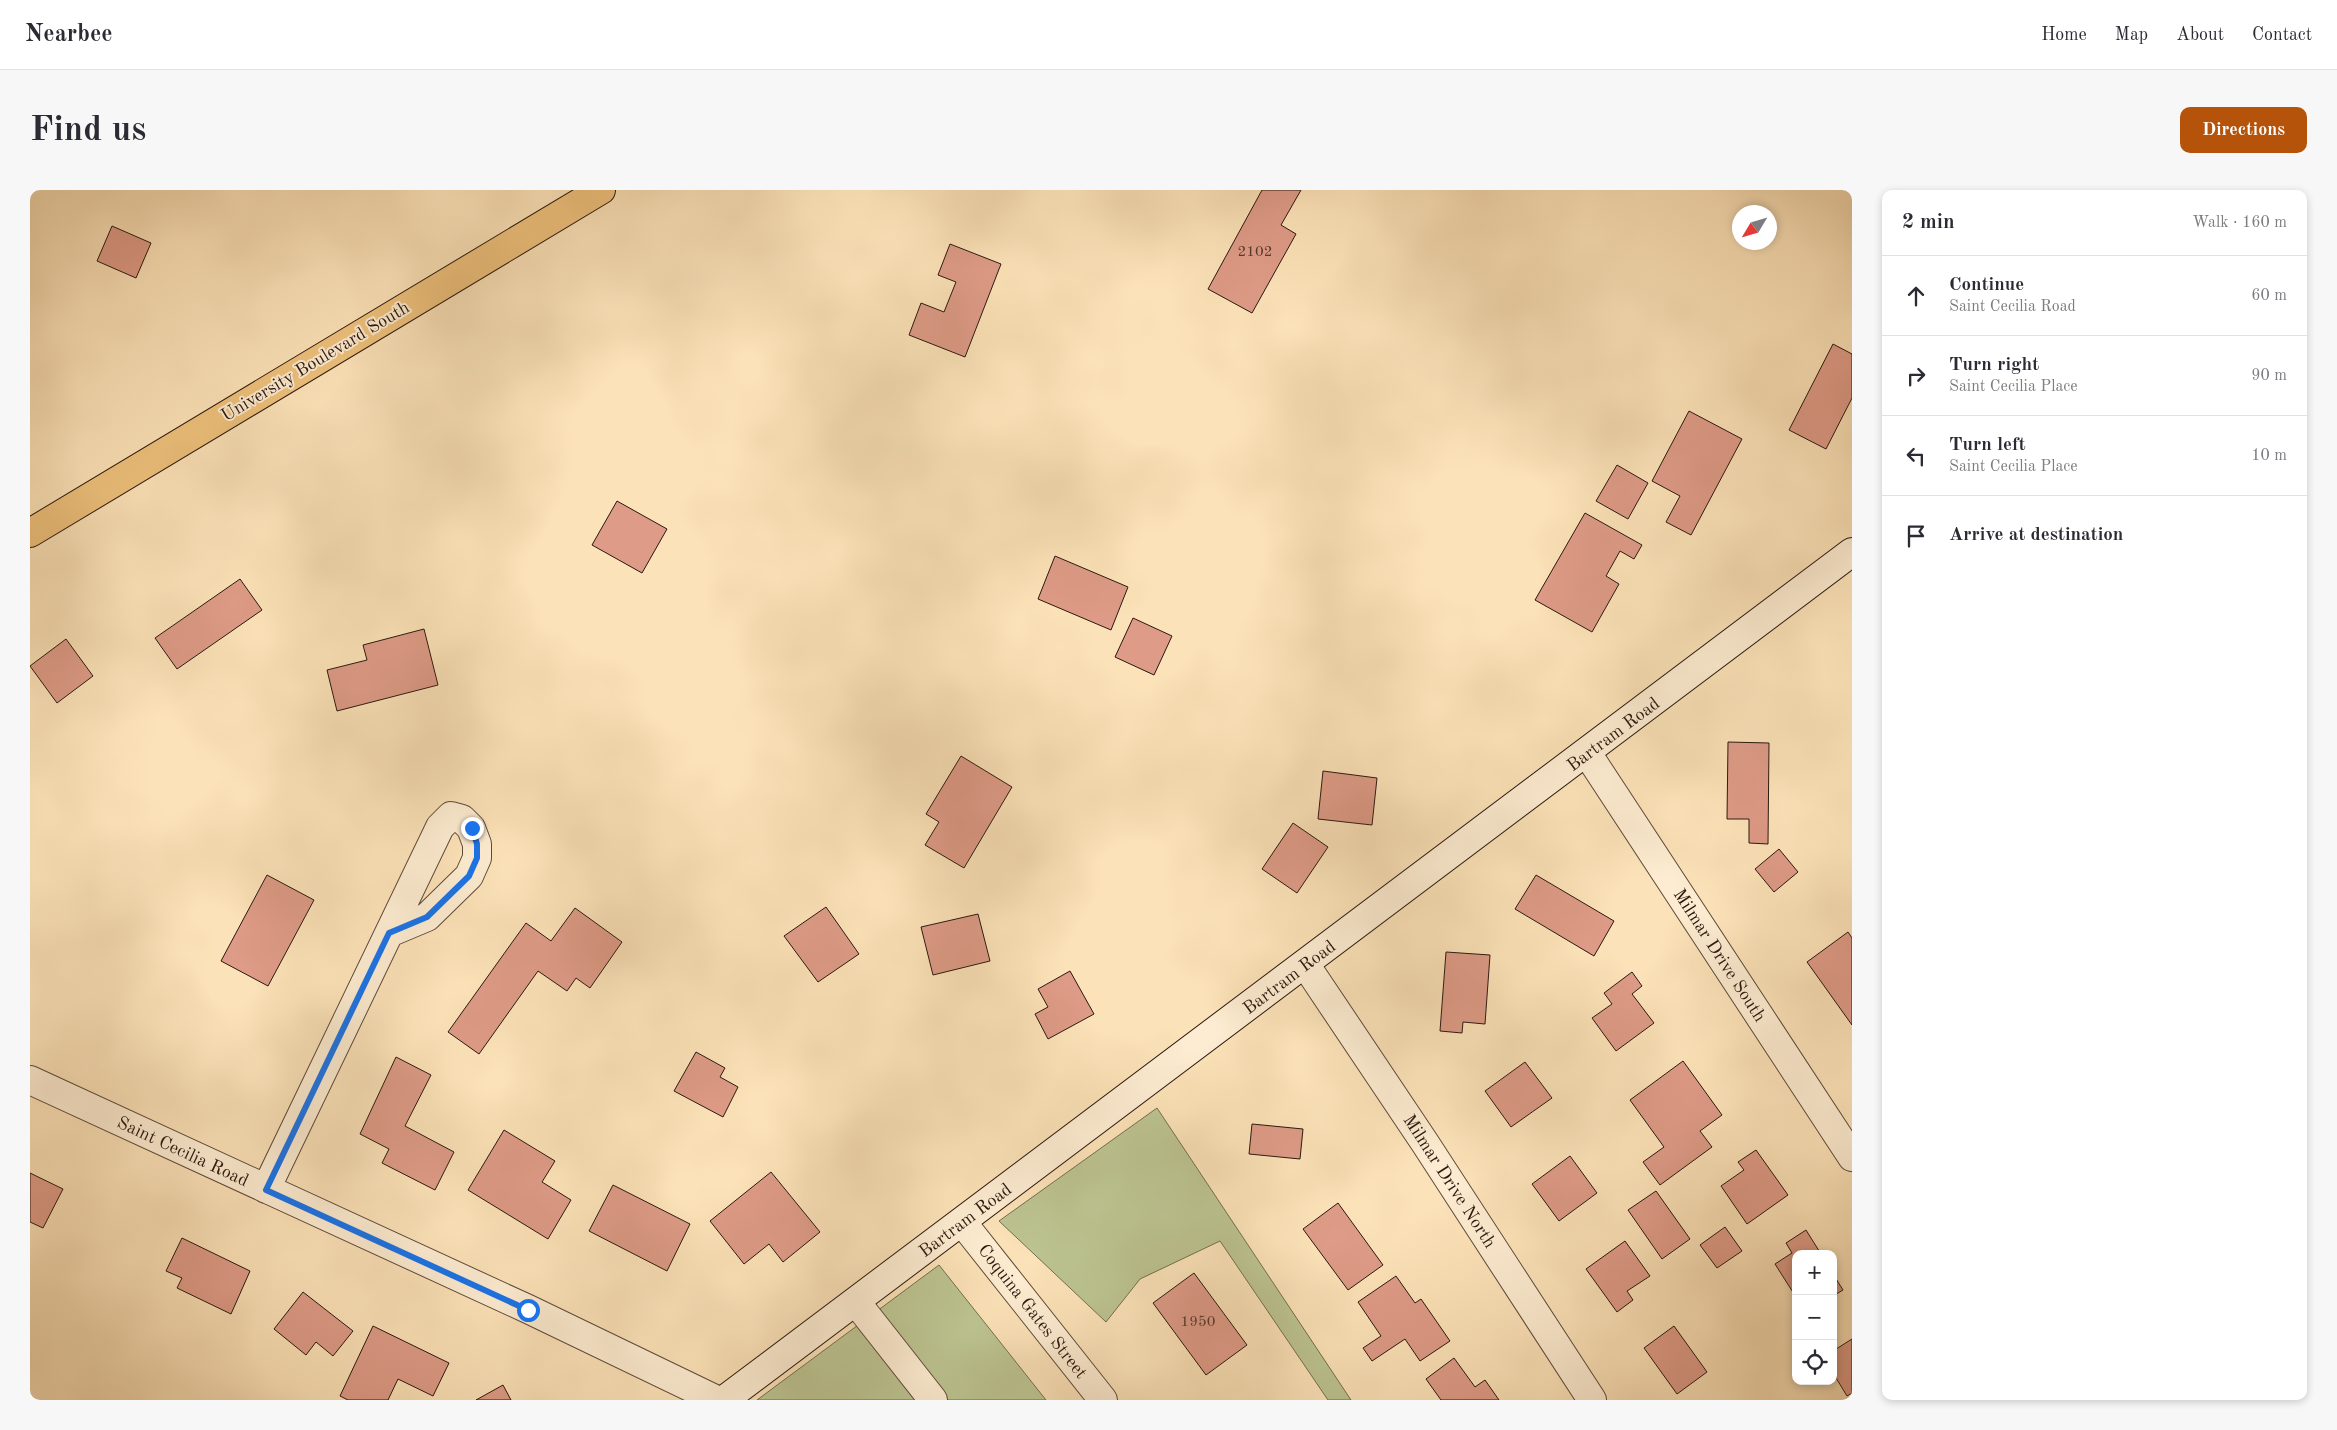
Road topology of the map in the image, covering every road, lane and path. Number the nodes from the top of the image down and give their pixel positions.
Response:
1 (601, 190) edge
2 (30, 533) edge
3 (1852, 552) edge
4 (1587, 753) junction
5 (389, 933) dead end
6 (1305, 964) junction
7 (30, 1080) edge
8 (1852, 1157) edge
9 (266, 1190) junction
10 (962, 1222) junction
11 (856, 1302) junction
12 (717, 1400) edge
13 (724, 1400) edge
14 (933, 1400) edge
15 (1104, 1400) edge
16 (1592, 1400) edge

1 - 2 main road, University Boulevard South
3 - 4 street, Bartram Road
4 - 6 street, Bartram Road
4 - 8 street, Milmar Drive South
5 - 9 street
6 - 10 street, Bartram Road
6 - 16 street, Milmar Drive North
7 - 9 street, Saint Cecilia Road
9 - 12 street, Saint Cecilia Road
10 - 11 street, Bartram Road
10 - 15 street, Coquina Gates Street
11 - 13 street, Bartram Road
11 - 14 street

